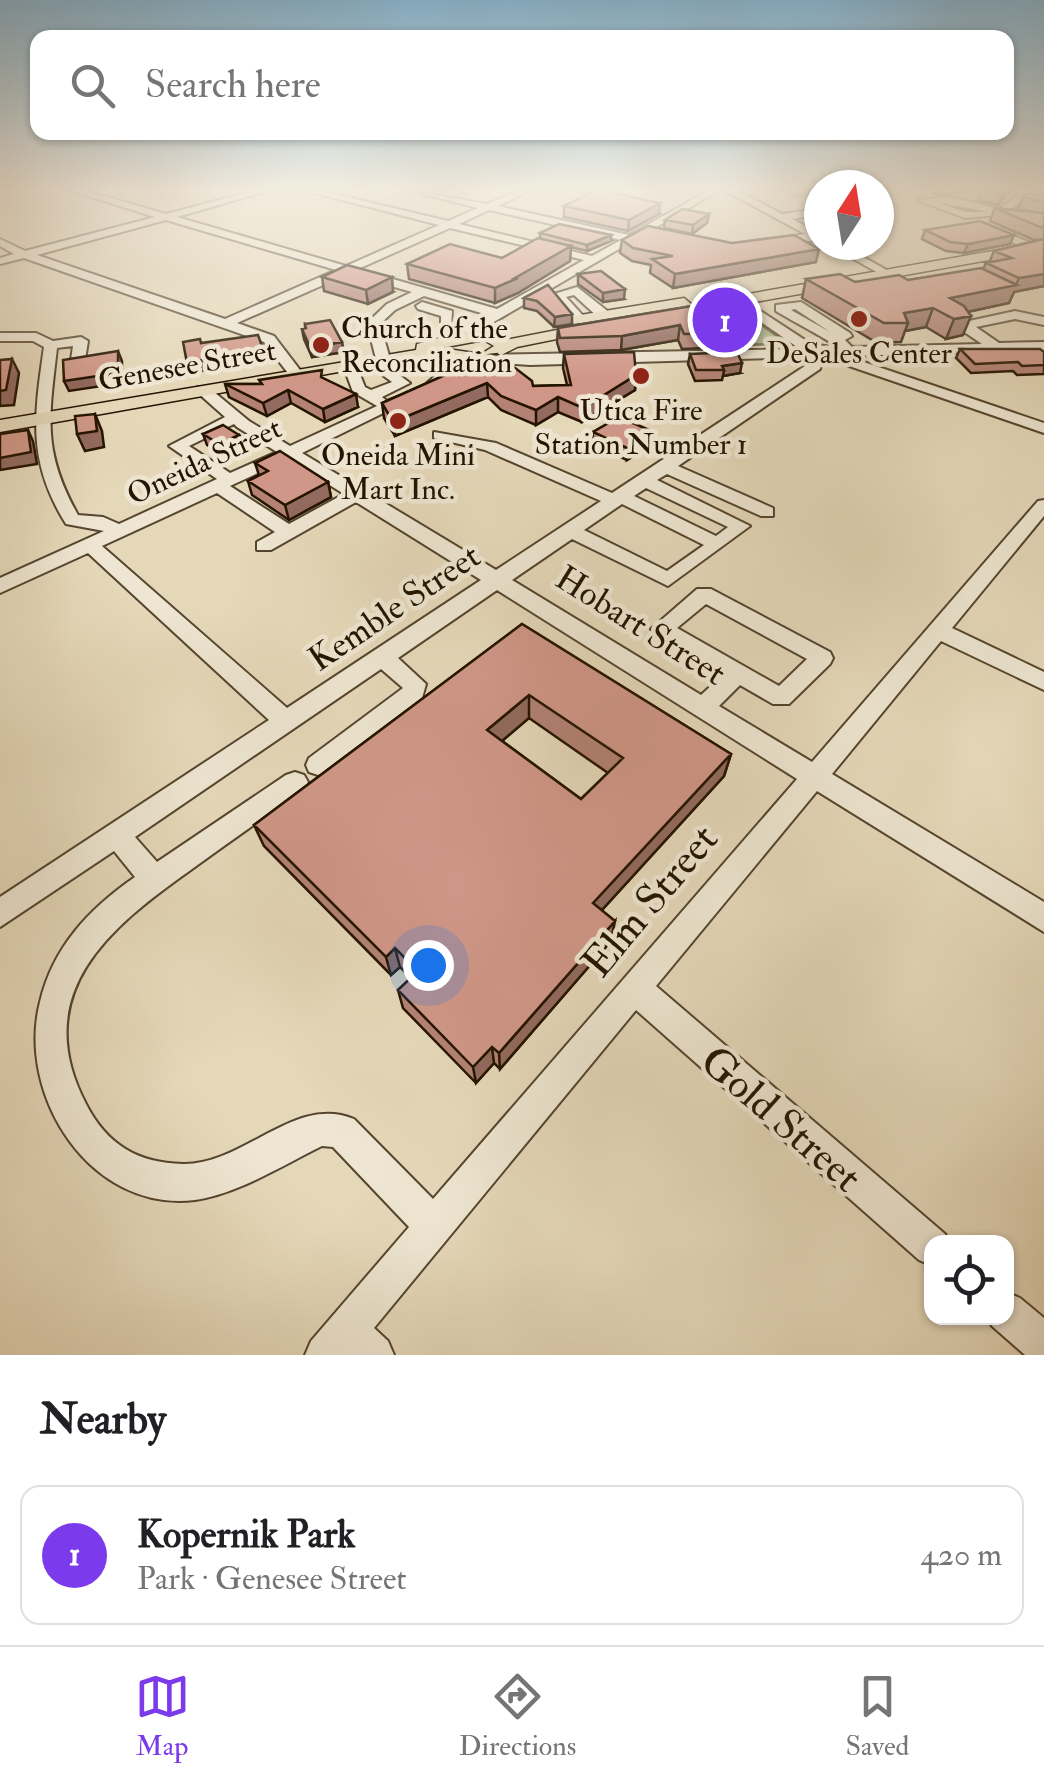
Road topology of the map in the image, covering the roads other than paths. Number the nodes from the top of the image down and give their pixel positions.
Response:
1 (288, 253) edge
2 (385, 253) edge
3 (568, 253) edge
4 (608, 253) edge
5 (1017, 253) edge
6 (26, 254) joint
7 (596, 260) junction
8 (862, 260) edge
9 (0, 262) edge
10 (346, 270) junction
11 (886, 273) junction
12 (559, 281) junction
13 (577, 291) junction
14 (423, 292) junction
15 (736, 299) junction
16 (404, 300) junction
17 (1044, 309) edge
18 (499, 314) junction
19 (605, 316) junction
20 (1037, 318) edge
21 (581, 320) junction
22 (227, 322) junction
23 (834, 336) dead end
24 (0, 338) edge
25 (452, 343) junction
26 (491, 344) junction
27 (50, 345) junction
28 (1044, 346) edge
29 (996, 347) junction
30 (848, 351) junction
31 (817, 352) junction
32 (78, 360) edge
33 (377, 360) junction
34 (350, 364) junction
35 (296, 374) junction
36 (432, 386) junction
37 (203, 390) junction
38 (370, 396) junction
39 (388, 407) junction
40 (235, 418) junction
41 (40, 419) junction
42 (0, 426) edge
43 (1044, 428) edge
44 (440, 435) dead end
45 (289, 451) junction
46 (664, 466) junction
47 (642, 480) junction
48 (223, 482) junction
49 (358, 494) junction
50 (616, 498) junction
51 (1044, 506) edge
52 (767, 512) dead end
53 (1036, 528) edge
54 (569, 530) junction
55 (120, 531) junction
56 (288, 532) junction
57 (90, 544) junction
58 (717, 544) junction
59 (264, 546) dead end
60 (496, 579) junction
61 (2, 582) edge
62 (938, 630) junction
63 (383, 658) junction
64 (738, 674) junction
65 (1044, 682) edge
66 (703, 707) junction
67 (287, 722) junction
68 (318, 765) dead end
69 (814, 776) junction
70 (296, 782) dead end
71 (116, 835) junction
72 (154, 880) junction
73 (0, 913) edge
74 (1044, 918) edge
75 (634, 987) junction
76 (433, 1226) junction
77 (924, 1241) edge
78 (1014, 1319) edge
79 (1044, 1345) edge
80 (348, 1347) edge

1 - 10 street
2 - 10 street
3 - 7 street
4 - 7 street
5 - 11 main road
6 - 9 street
6 - 22 street
7 - 12 street
8 - 11 street
10 - 14 street
10 - 22 street
11 - 15 main road
12 - 13 street
12 - 18 street
13 - 19 street
13 - 21 street
14 - 16 street
14 - 18 street
15 - 19 main road
15 - 26 main road
15 - 31 street
16 - 25 street
16 - 33 street
17 - 20 street
18 - 26 street
19 - 21 main road
20 - 29 street
21 - 26 main road
22 - 35 street
23 - 30 street
24 - 27 street
25 - 26 main road, Genesee Street
25 - 26 street
25 - 33 main road, Genesee Street
25 - 36 street, Oneida Street
26 - 31 street
26 - 36 street, Oneida Street
27 - 32 street
27 - 41 street
28 - 29 street
29 - 30 street
30 - 31 street
31 - 43 street
31 - 46 street, Kemble Street
33 - 34 main road, Genesee Street
33 - 38 street
34 - 35 main road, Genesee Street
34 - 38 street
35 - 37 main road, Genesee Street
36 - 39 street, Oneida Street
37 - 40 street, Hobart Street
37 - 41 main road, Genesee Street
38 - 39 street
39 - 45 street, Oneida Street
40 - 45 street, Hobart Street
40 - 48 street
41 - 42 main road, Genesee Street
41 - 55 street
44 - 50 street
45 - 48 street, Oneida Street
45 - 49 street, Hobart Street
46 - 47 street, Kemble Street
46 - 52 street
47 - 50 street, Kemble Street
47 - 58 street
48 - 55 street, Oneida Street
48 - 56 street
49 - 56 street
49 - 60 street, Hobart Street
50 - 54 street, Kemble Street
50 - 58 street
51 - 53 street, Elm Street
53 - 62 street, Elm Street
54 - 58 street
54 - 60 street, Kemble Street
55 - 57 street, Oneida Street
56 - 59 street
57 - 61 street, Oneida Street
57 - 67 street
60 - 63 street, Kemble Street
60 - 66 street, Hobart Street
62 - 65 street
62 - 69 street, Elm Street
63 - 67 street, Kemble Street
63 - 68 street
64 - 64 street
64 - 66 street
66 - 69 street, Hobart Street
67 - 71 street, Kemble Street
69 - 74 street, Hobart Street
69 - 75 street, Elm Street
70 - 72 street
71 - 72 street
71 - 73 street, Kemble Street
72 - 76 street
75 - 76 street, Elm Street
75 - 77 street, Gold Street
76 - 80 street, Elm Street
78 - 79 street

